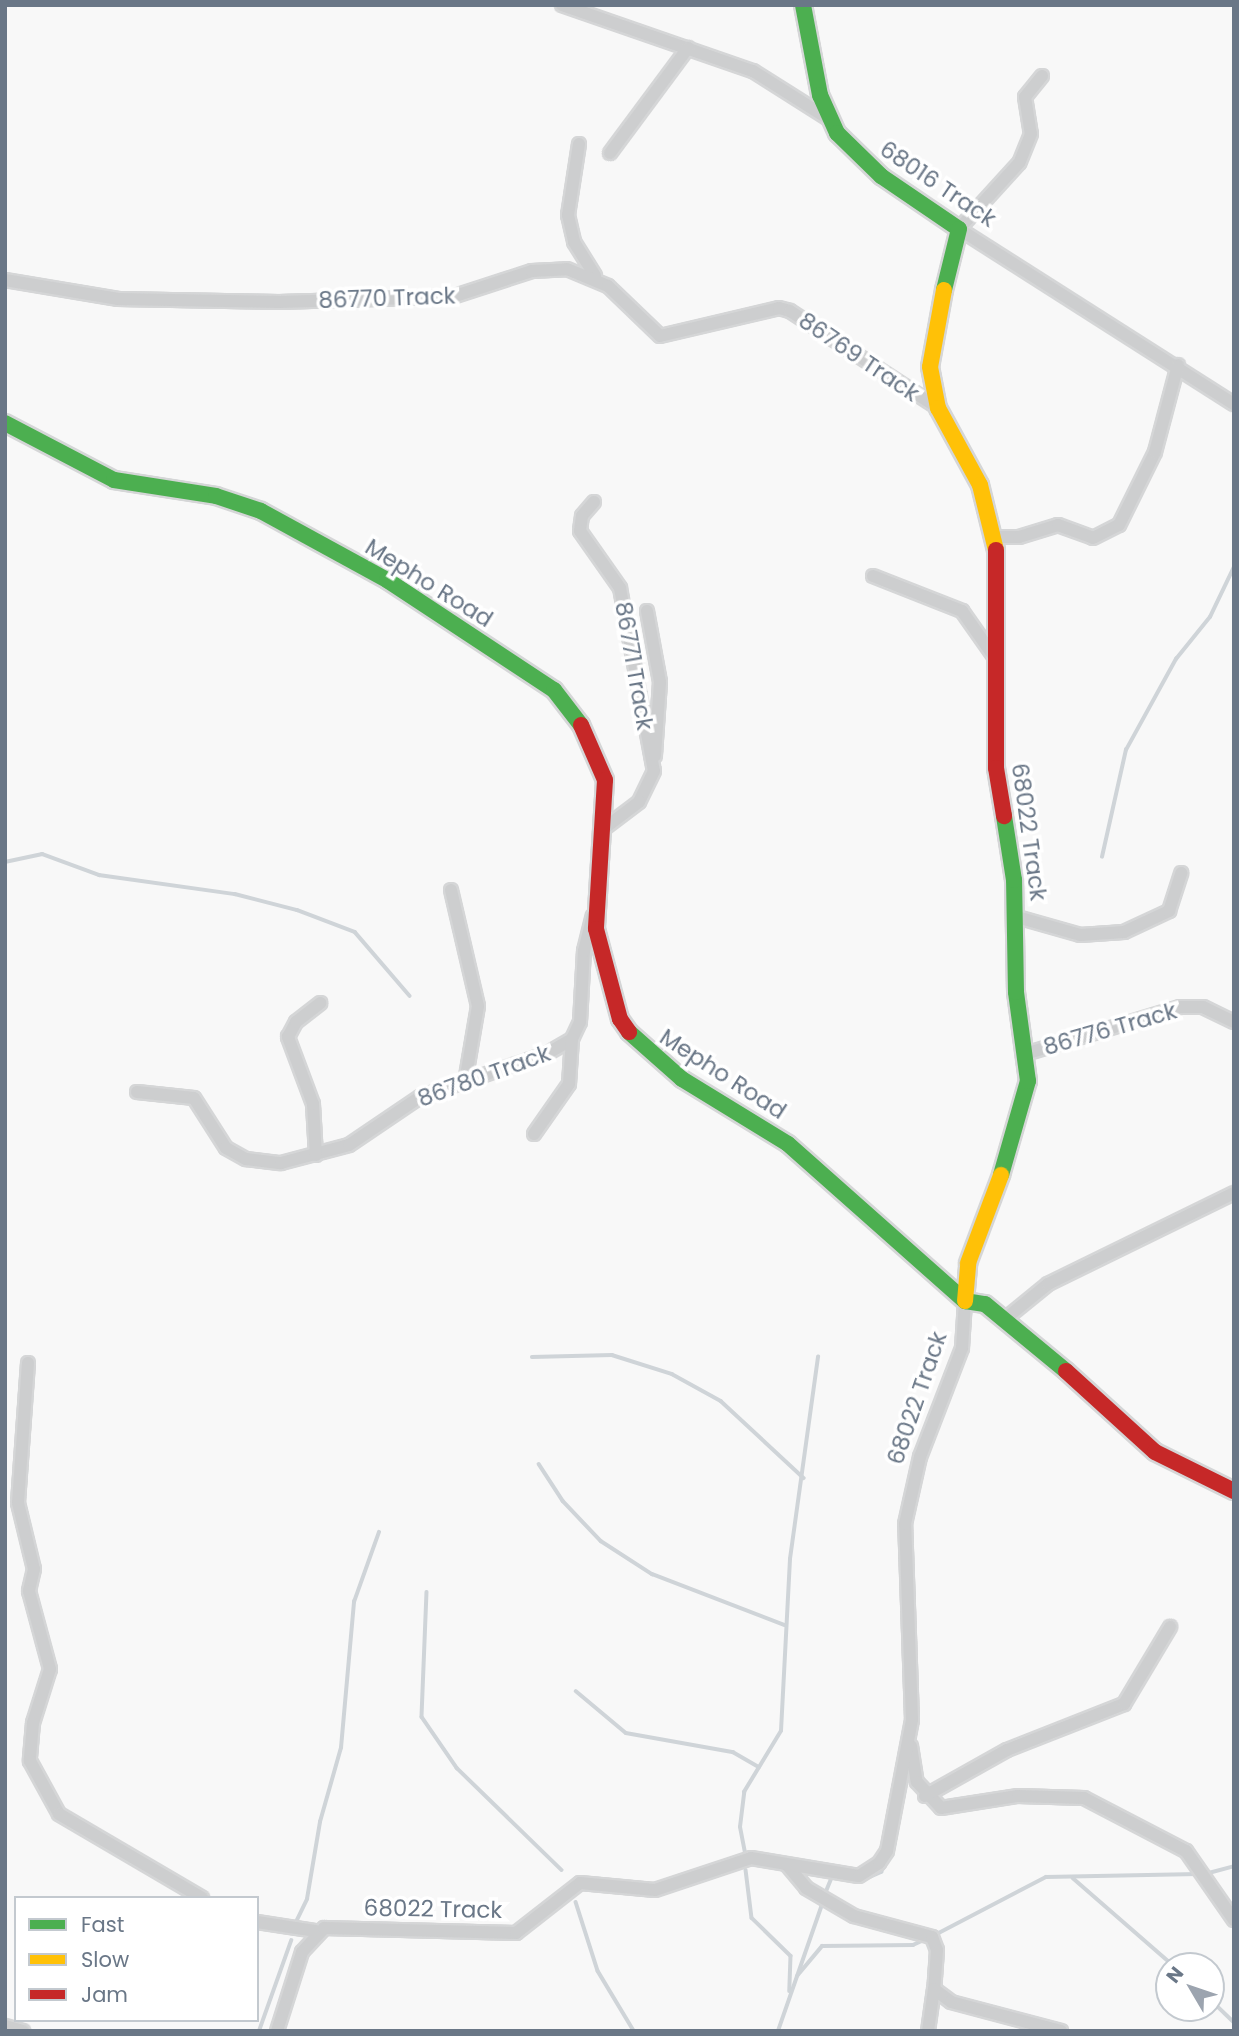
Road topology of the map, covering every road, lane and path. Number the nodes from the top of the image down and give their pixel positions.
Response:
1 (803, 5) edge
2 (568, 6) edge
3 (688, 48) junction
4 (1042, 76) dead end
5 (829, 119) junction
6 (579, 144) dead end
7 (610, 153) dead end
8 (959, 229) junction
9 (595, 277) junction
10 (5, 280) edge
11 (1178, 365) junction
12 (1234, 404) edge
13 (938, 408) junction
14 (5, 423) edge
15 (594, 502) dead end
16 (996, 537) junction
17 (873, 576) dead end
18 (647, 611) dead end
19 (995, 658) junction
20 (654, 771) junction
21 (606, 827) junction
22 (1181, 873) dead end
23 (451, 890) dead end
24 (596, 906) junction
25 (1017, 917) junction
26 (320, 1003) dead end
27 (1234, 1022) edge
28 (572, 1039) junction
29 (1025, 1054) junction
30 (465, 1082) junction
31 (137, 1091) dead end
32 (534, 1135) dead end
33 (316, 1155) junction
34 (1234, 1193) edge
35 (965, 1301) junction
36 (1005, 1319) junction
37 (28, 1363) dead end
38 (1234, 1491) edge
39 (1170, 1627) dead end
40 (911, 1739) junction
41 (925, 1796) junction
42 (786, 1864) junction
43 (198, 1896) edge
44 (1234, 1920) edge
45 (259, 1922) edge
46 (316, 1931) junction
47 (934, 1989) junction
48 (5, 2026) edge
49 (23, 2031) edge
50 (277, 2031) edge
51 (928, 2031) edge
52 (1061, 2031) edge

1 - 5 street
2 - 3 street, 68016 Track
3 - 5 street, 68016 Track
3 - 7 street
4 - 8 street
5 - 8 street, 68016 Track
6 - 9 street
8 - 11 street, 68016 Track
8 - 13 street, 68022 Track
9 - 10 street, 86770 Track
9 - 13 street, 86769 Track
11 - 12 street, 68016 Track
11 - 16 street
13 - 16 street, 68022 Track
14 - 21 street, Mepho Road
15 - 20 street, 86771 Track
16 - 19 street, 68022 Track
17 - 19 street
18 - 20 street
19 - 25 street, 68022 Track
20 - 21 street
21 - 24 street, Mepho Road
22 - 25 street
23 - 30 street
24 - 28 street, 86780 Track
24 - 35 street, Mepho Road
25 - 29 street, 68022 Track
26 - 33 street
27 - 29 street, 86776 Track
28 - 30 street, 86780 Track
28 - 32 street
29 - 35 street, 68022 Track
30 - 33 street, 86780 Track
31 - 33 street, 86780 Track
34 - 36 street
35 - 36 street, Mepho Road
35 - 40 street, 68022 Track
36 - 38 street, Mepho Road
37 - 43 street
39 - 41 street
40 - 41 street
40 - 42 street, 68022 Track
41 - 44 street
42 - 46 street, 68022 Track
42 - 47 street
45 - 46 street, 68022 Track
46 - 50 street
47 - 51 street
47 - 52 street
48 - 49 street

